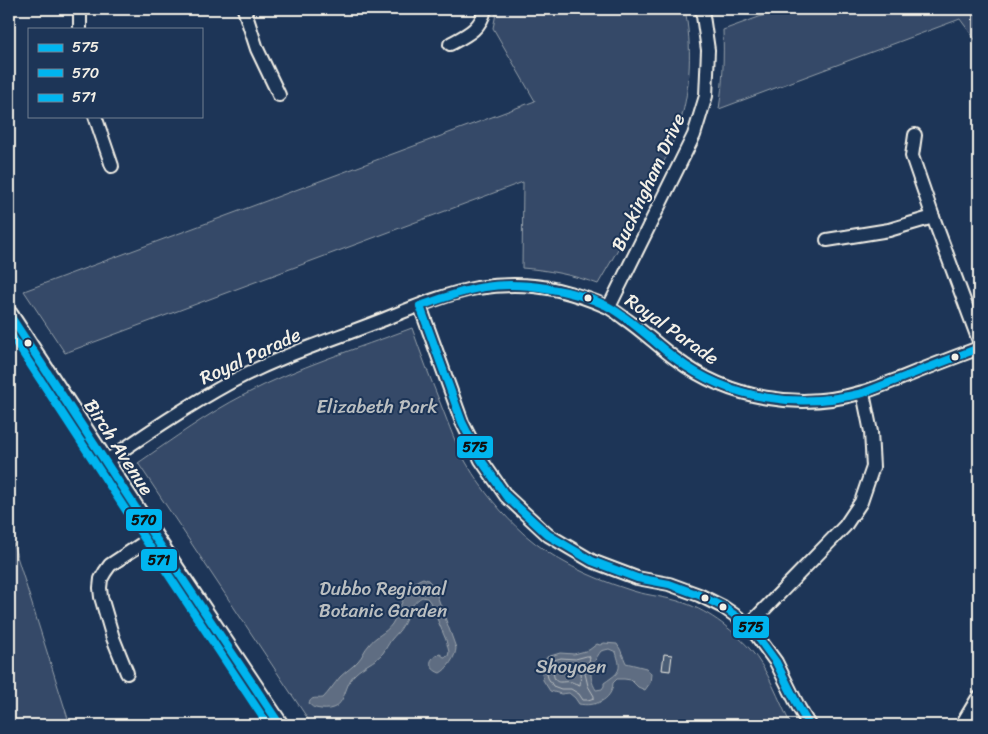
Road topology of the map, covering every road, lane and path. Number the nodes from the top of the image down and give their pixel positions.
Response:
1 (80, 9) edge
2 (244, 9) edge
3 (485, 9) edge
4 (702, 9) edge
5 (80, 28) edge
6 (450, 44) dead end
7 (279, 95) dead end
8 (96, 118) edge
9 (914, 135) dead end
10 (112, 166) dead end
11 (933, 217) junction
12 (827, 240) dead end
13 (420, 306) junction
14 (609, 307) junction
15 (9, 314) edge
16 (979, 341) edge
17 (979, 348) edge
18 (863, 393) junction
19 (105, 462) junction
20 (154, 536) junction
21 (748, 625) junction
22 (127, 673) dead end
23 (979, 700) edge
24 (280, 725) edge
25 (808, 725) edge
26 (964, 725) edge

1 - 5 street
2 - 7 street
3 - 6 street
4 - 14 street, Buckingham Drive
8 - 10 street
9 - 11 street
11 - 12 street
11 - 16 street
13 - 14 street, Royal Parade
13 - 19 street, Royal Parade
13 - 21 street
14 - 18 street, Royal Parade
15 - 19 street, Birch Avenue
17 - 18 street, Royal Parade
18 - 21 street
19 - 20 street, Birch Avenue
20 - 22 street
20 - 24 street, Birch Avenue
21 - 25 street
23 - 26 street

